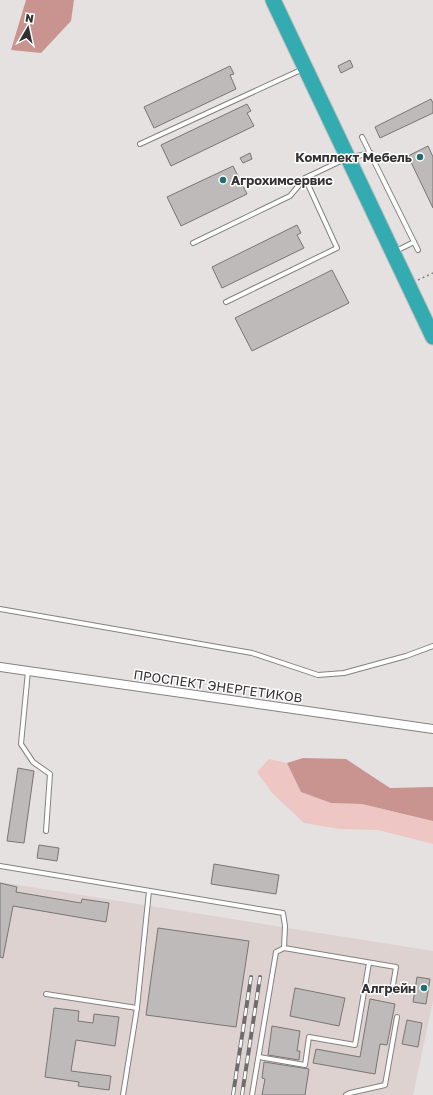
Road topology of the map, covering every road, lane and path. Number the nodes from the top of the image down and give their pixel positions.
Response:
1 (273, 0) edge
2 (306, 68) junction
3 (362, 136) dead end
4 (140, 144) dead end
5 (371, 153) junction
6 (348, 158) junction
7 (305, 178) junction
8 (414, 242) junction
9 (193, 243) dead end
10 (418, 250) dead end
11 (393, 253) junction
12 (433, 273) edge
13 (408, 284) junction
14 (226, 302) dead end
15 (433, 337) edge
16 (0, 609) edge
17 (433, 646) edge
18 (0, 667) edge
19 (28, 670) junction
20 (433, 729) edge
21 (46, 831) dead end
22 (0, 866) edge
23 (149, 891) junction
24 (284, 948) junction
25 (369, 963) junction
26 (392, 991) dead end
27 (46, 994) dead end
28 (137, 1008) junction
29 (397, 1017) dead end
30 (259, 1057) junction
31 (123, 1095) edge
32 (252, 1095) edge
33 (346, 1095) edge

1 - 2 highway
2 - 4 lane
2 - 6 highway
3 - 5 lane
5 - 6 lane
5 - 8 lane
6 - 7 lane
6 - 11 highway
7 - 9 lane
7 - 14 lane
8 - 10 lane
8 - 11 lane
11 - 13 highway
12 - 13 path
13 - 15 highway
16 - 17 lane
18 - 19 street, ПРОСПЕКТ ЭНЕРГЕТИКОВ
19 - 20 street, ПРОСПЕКТ ЭНЕРГЕТИКОВ
19 - 21 lane
22 - 23 lane
23 - 24 lane
23 - 28 lane
24 - 25 lane
24 - 30 lane
25 - 26 lane
25 - 30 lane
27 - 28 lane
28 - 31 lane
29 - 33 lane
30 - 32 lane

